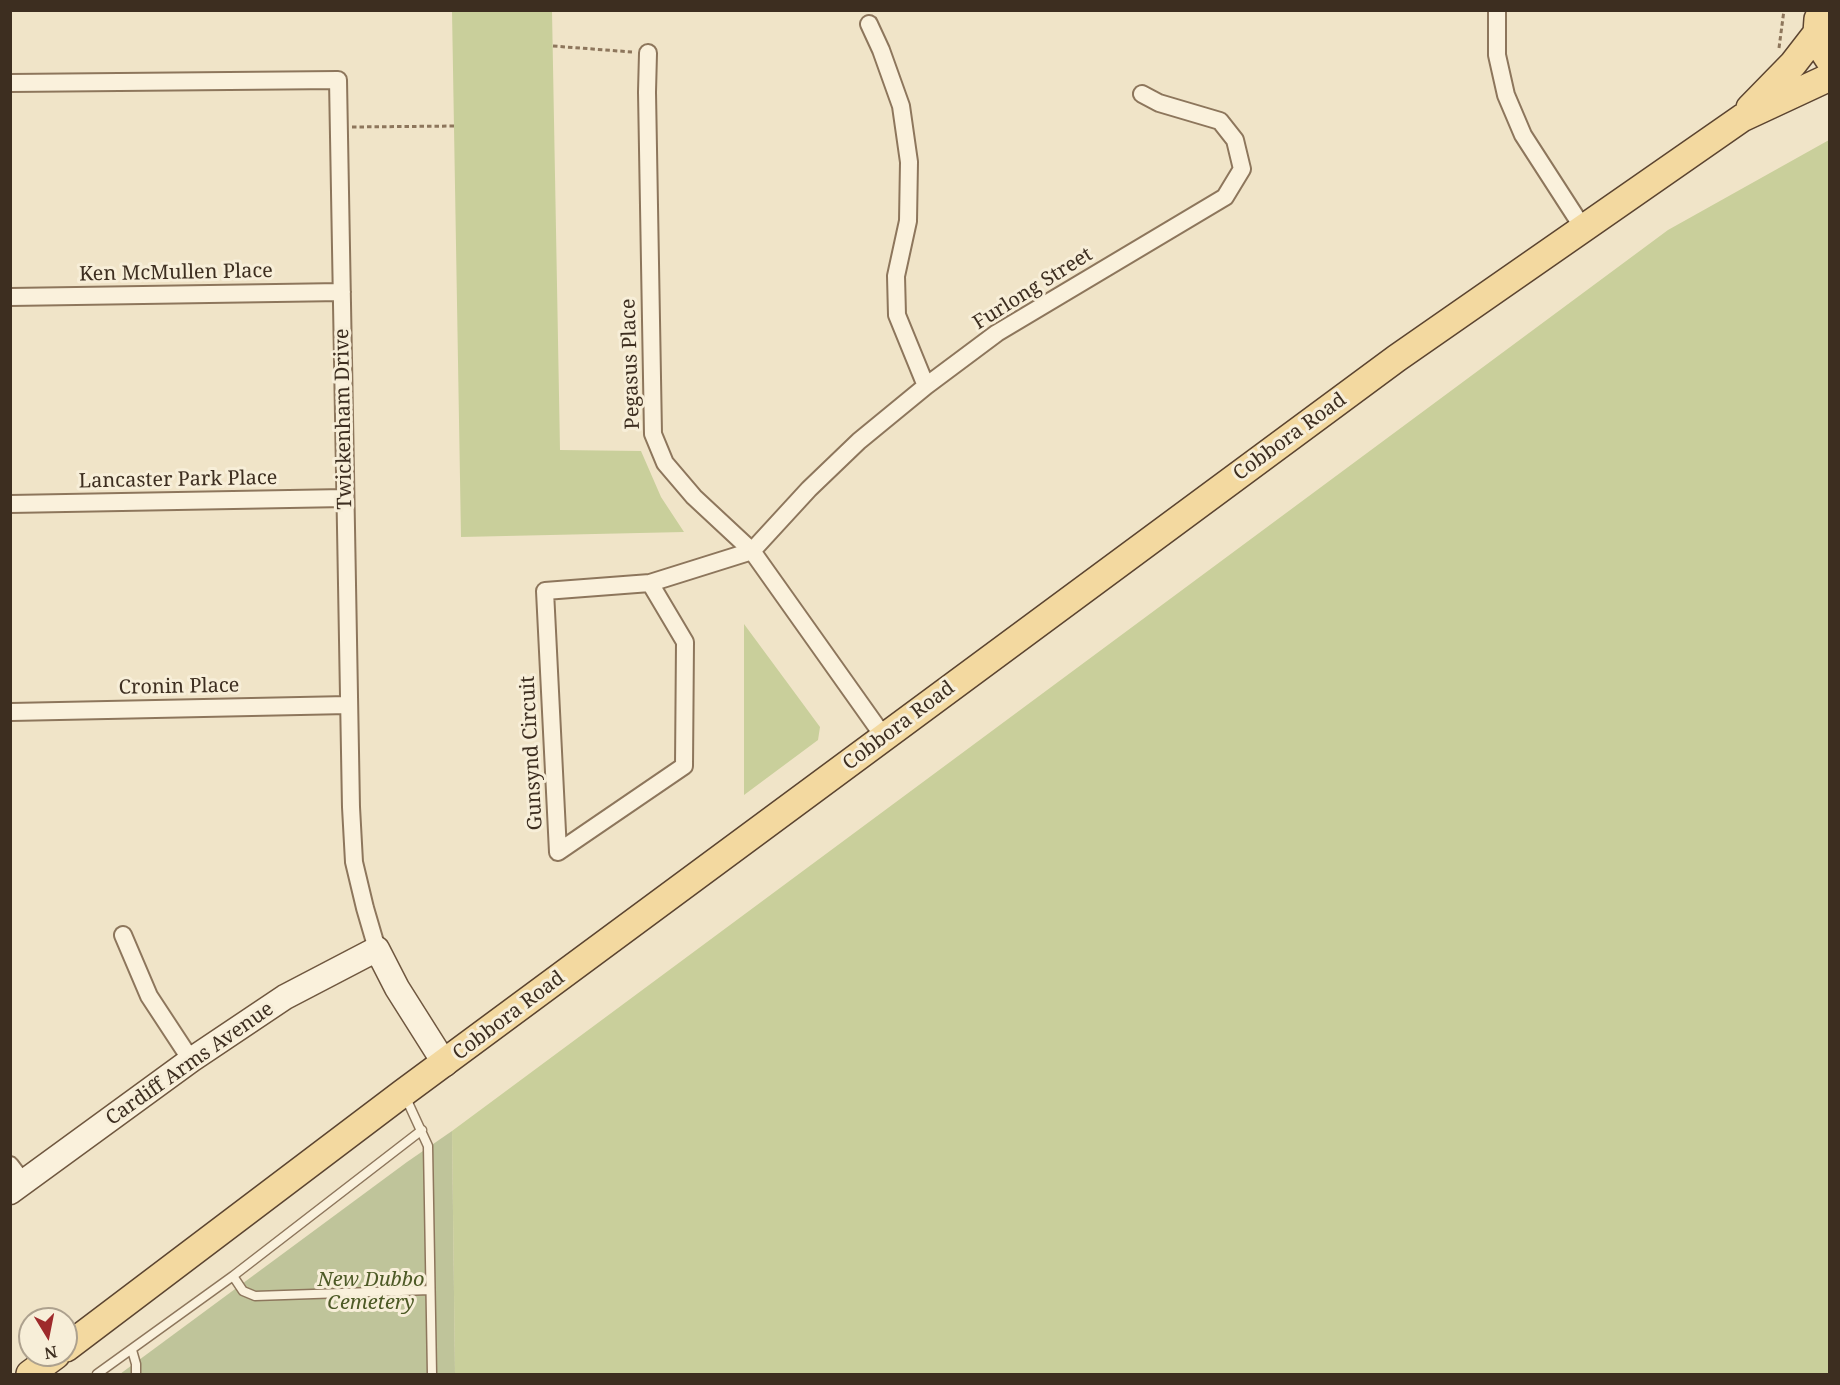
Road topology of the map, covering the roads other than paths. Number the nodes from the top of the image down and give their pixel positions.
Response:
1 (1497, 10) edge
2 (1818, 18) edge
3 (869, 24) dead end
4 (648, 52) road end
5 (1830, 61) edge
6 (1830, 77) edge
7 (10, 83) edge
8 (1142, 94) dead end
9 (1742, 118) junction
10 (1583, 228) junction
11 (342, 292) junction
12 (10, 297) edge
13 (926, 386) junction
14 (345, 498) junction
15 (10, 504) edge
16 (752, 551) junction
17 (650, 583) junction
18 (348, 705) junction
19 (10, 712) edge
20 (884, 737) junction
21 (123, 935) dead end
22 (378, 950) junction
23 (191, 1060) junction
24 (445, 1064) junction
25 (403, 1093) junction
26 (422, 1130) junction
27 (15, 1180) edge
28 (233, 1275) junction
29 (430, 1290) junction
30 (78, 1339) edge
31 (132, 1350) junction
32 (97, 1374) edge
33 (136, 1374) edge
34 (432, 1374) edge

1 - 10 street
2 - 5 main road
2 - 9 main road, Cobbora Road
3 - 13 street
4 - 16 street, Pegasus Place
6 - 9 main road, Cobbora Road
7 - 11 street, Twickenham Drive
8 - 13 street, Furlong Street
9 - 10 main road, Cobbora Road
10 - 20 main road, Cobbora Road
11 - 12 street, Ken McMullen Place
11 - 14 street, Twickenham Drive
13 - 16 street, Furlong Street
14 - 15 street, Lancaster Park Place
14 - 18 street, Twickenham Drive
16 - 17 street, Gunsynd Circuit
16 - 20 street, Pegasus Place
17 - 17 street, Gunsynd Circuit
18 - 19 street, Cronin Place
18 - 22 street, Twickenham Drive
20 - 24 main road, Cobbora Road
21 - 23 street
22 - 23 street, Cardiff Arms Avenue
22 - 24 street, Twickenham Drive
23 - 27 street, Cardiff Arms Avenue
24 - 25 main road, Cobbora Road
25 - 26 lane
25 - 30 main road, Cobbora Road
26 - 28 lane
26 - 29 lane
28 - 29 lane
28 - 31 lane
29 - 34 lane
31 - 32 lane
31 - 33 lane

